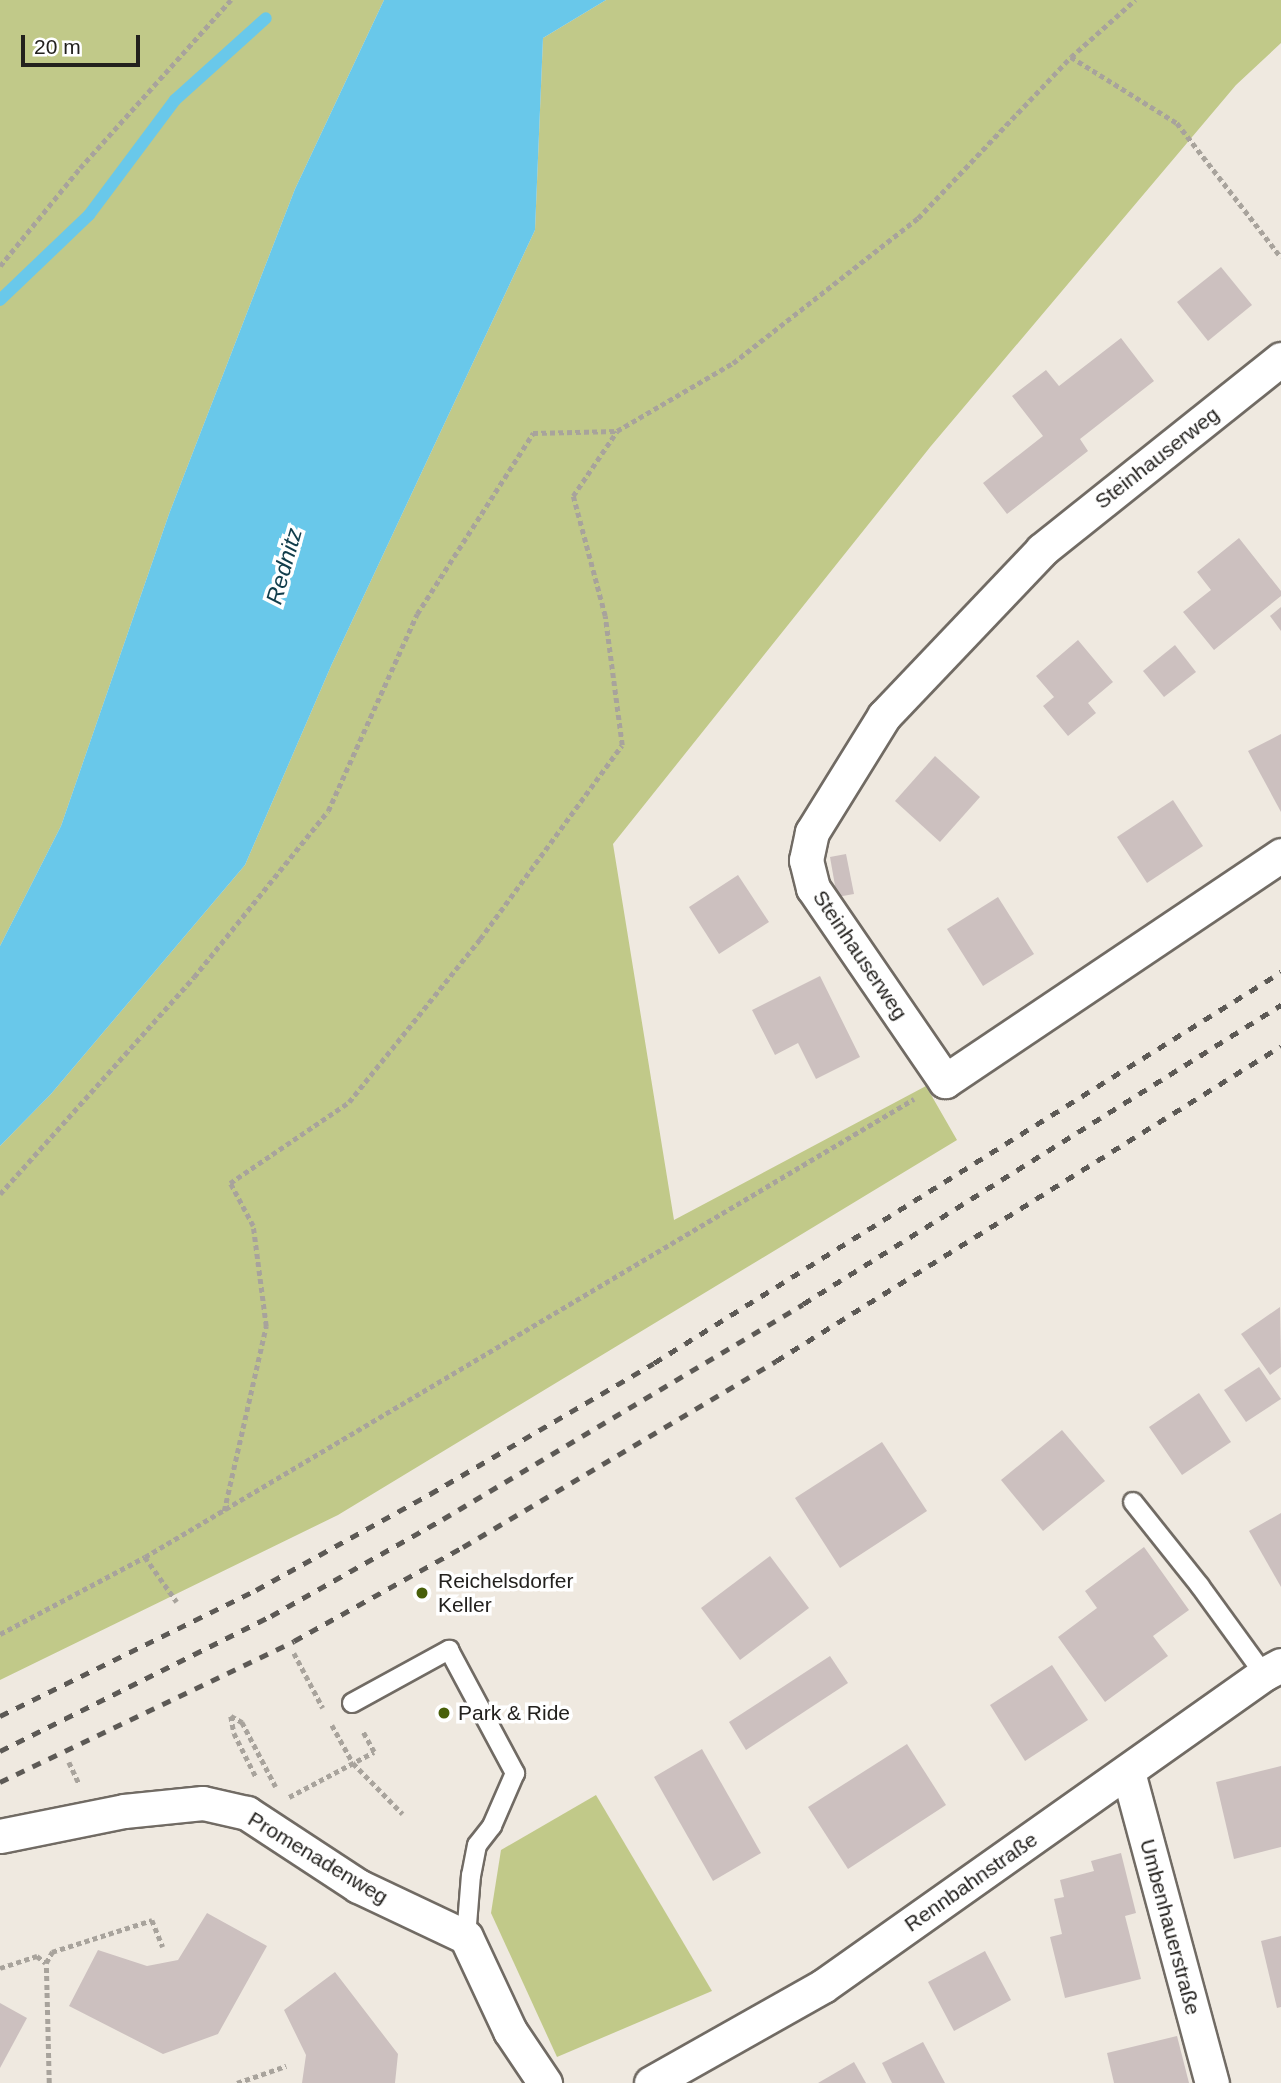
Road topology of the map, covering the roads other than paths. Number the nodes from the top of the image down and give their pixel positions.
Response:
1 (1281, 359) edge
2 (1281, 855) edge
3 (1133, 1502) dead end
4 (1273, 1670) edge
5 (352, 1703) road end
6 (1128, 1772) junction
7 (0, 1836) edge
8 (466, 1937) junction
9 (545, 2083) edge
10 (651, 2083) edge
11 (1212, 2083) edge

1 - 2 street, Steinhauserweg
3 - 4 lane
4 - 6 street, Rennbahnstraße
5 - 8 lane
6 - 10 street, Rennbahnstraße
6 - 11 street, Umbenhauerstraße
7 - 8 street, Promenadenweg
8 - 9 street

